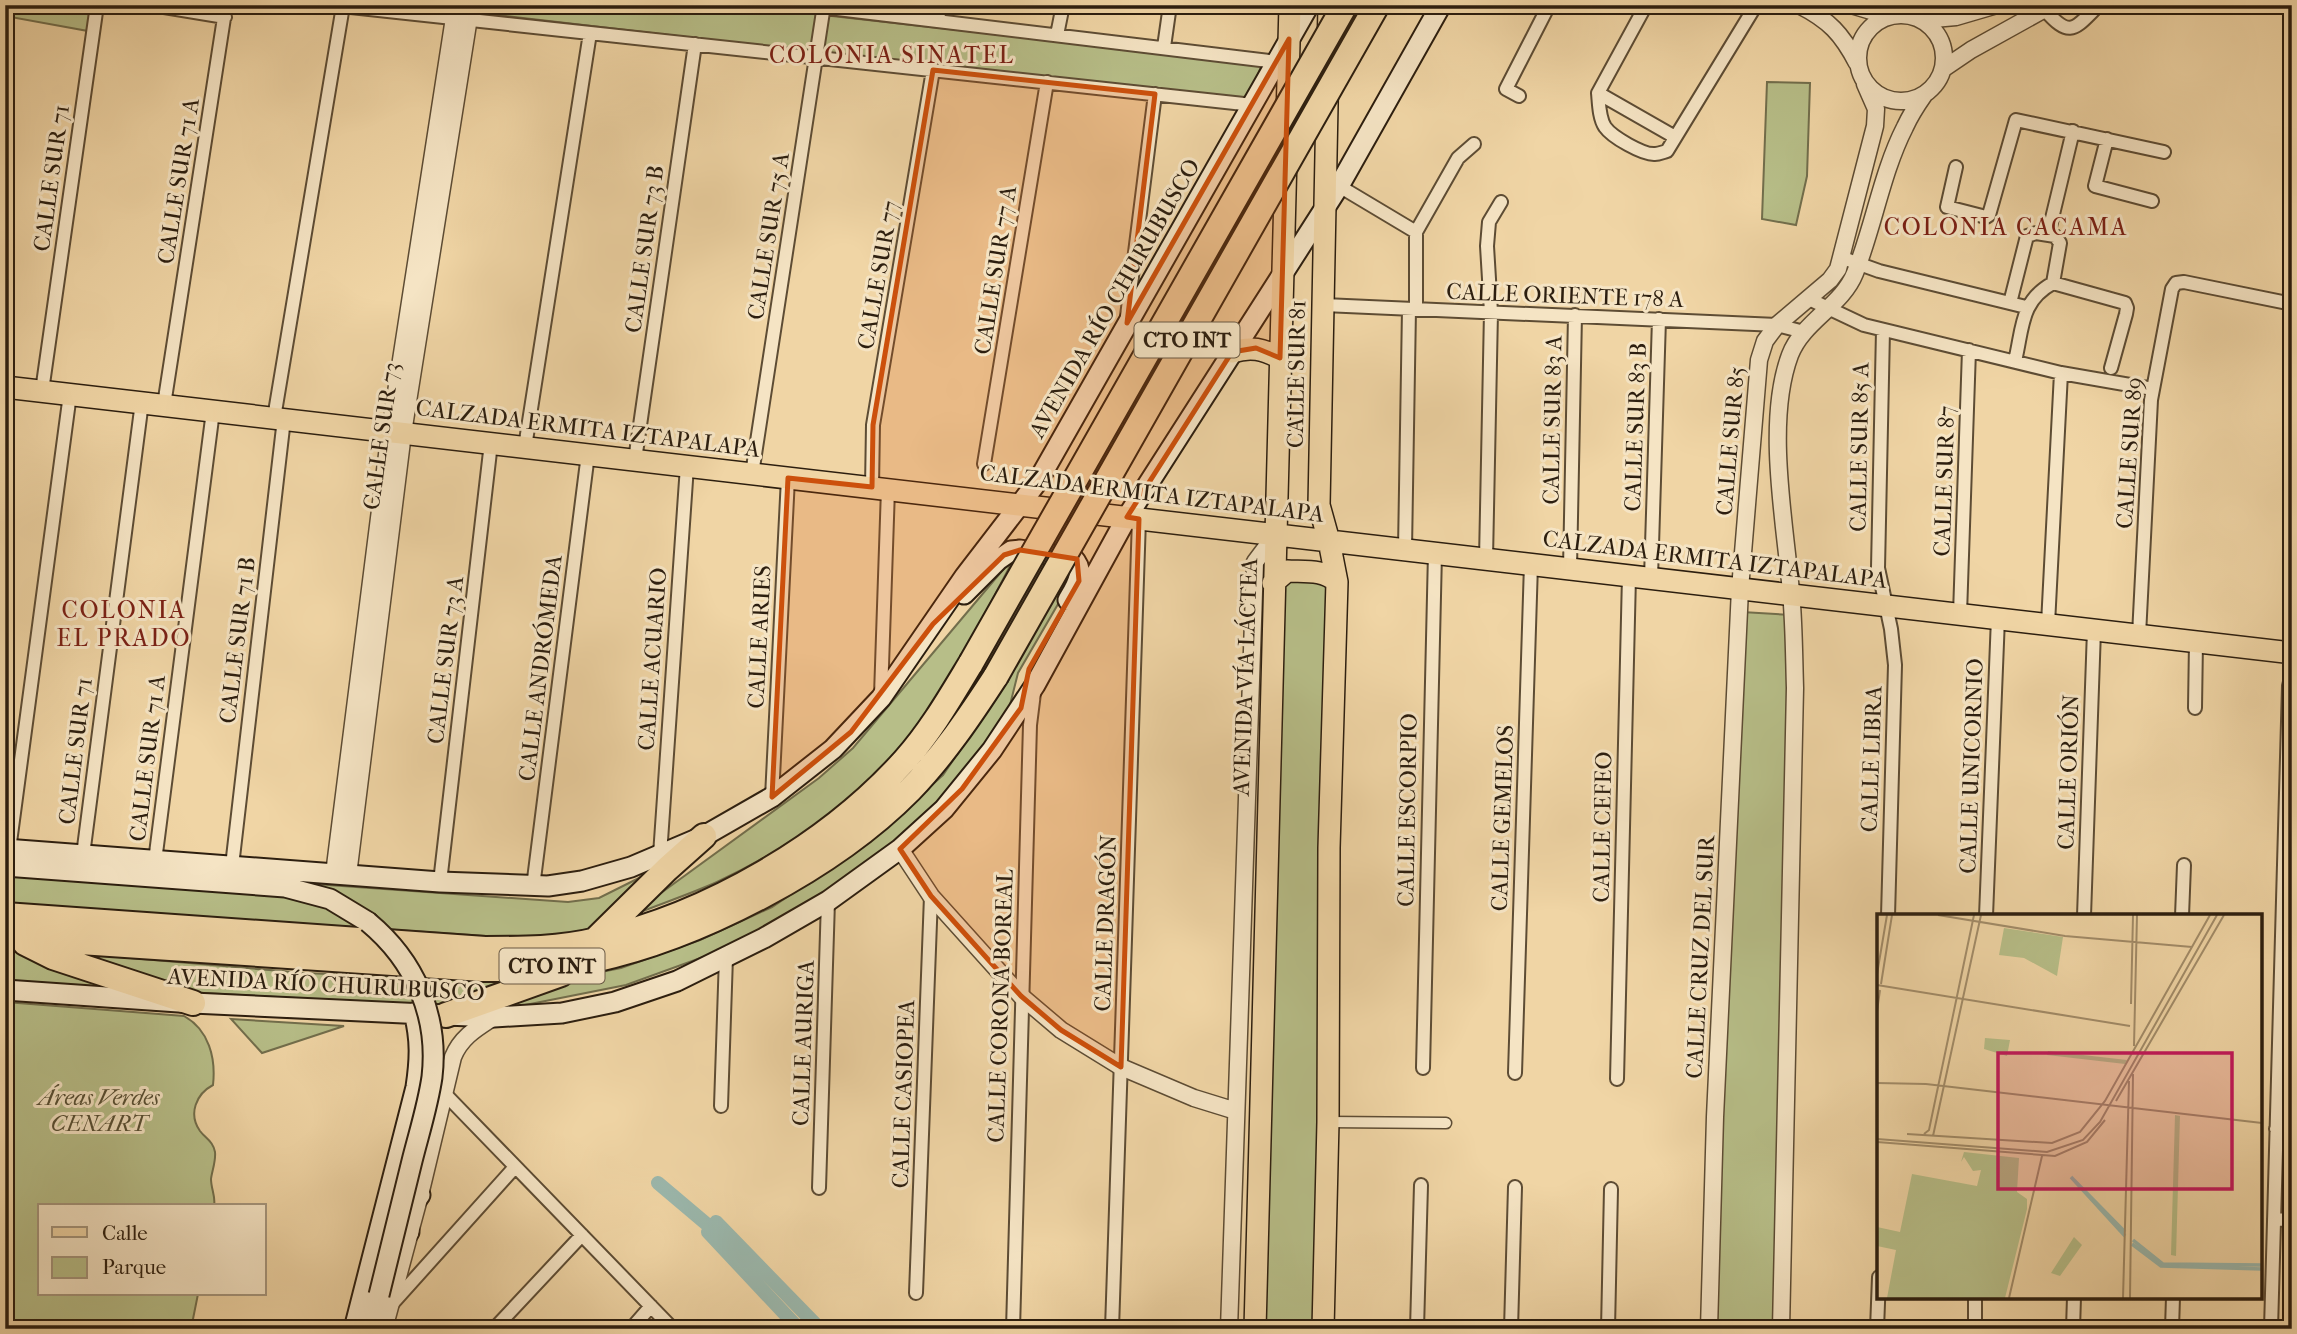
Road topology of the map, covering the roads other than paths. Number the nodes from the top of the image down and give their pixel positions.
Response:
1 (152, 5) edge
2 (804, 5) edge
3 (940, 5) edge
4 (1063, 5) edge
5 (1170, 5) edge
6 (1290, 5) edge
7 (1309, 5) edge
8 (1329, 5) edge
9 (1345, 5) edge
10 (1377, 5) edge
11 (1441, 5) edge
12 (1549, 5) edge
13 (1646, 5) edge
14 (1756, 5) edge
15 (1799, 5) edge
16 (1851, 5) edge
17 (1997, 5) edge
18 (2099, 5) edge
19 (337, 6) edge
20 (824, 6) edge
21 (2049, 8) edge
22 (226, 11) edge
23 (96, 12) dead end
24 (462, 12) edge
25 (1888, 16) junction
26 (1922, 20) junction
27 (938, 21) junction
28 (590, 33) junction
29 (1057, 35) junction
30 (1289, 40) junction
31 (695, 44) junction
32 (1164, 47) junction
33 (817, 58) junction
34 (1277, 62) junction
35 (1857, 63) junction
36 (1943, 69) junction
37 (933, 70) junction
38 (1047, 82) junction
39 (1865, 84) junction
40 (1598, 93) junction
41 (1155, 94) junction
42 (1924, 95) junction
43 (1519, 96) dead end
44 (1253, 105) junction
45 (2073, 131) junction
46 (1675, 137) junction
47 (2106, 139) junction
48 (1474, 144) dead end
49 (2164, 152) dead end
50 (1956, 167) dead end
51 (1339, 186) junction
52 (2152, 201) dead end
53 (1501, 202) dead end
54 (1325, 206) junction
55 (1416, 232) junction
56 (2048, 234) junction
57 (1843, 258) junction
58 (1859, 263) junction
59 (1282, 272) junction
60 (2053, 283) junction
61 (1809, 299) junction
62 (2010, 303) junction
63 (2292, 304) edge
64 (1324, 305) junction
65 (2026, 307) junction
66 (1828, 308) junction
67 (1413, 309) junction
68 (1491, 312) junction
69 (1575, 315) junction
70 (1659, 319) junction
71 (1125, 325) junction
72 (1777, 325) junction
73 (1883, 330) junction
74 (1804, 332) junction
75 (1969, 350) junction
76 (1232, 352) junction
77 (1280, 358) junction
78 (2015, 361) junction
79 (2111, 368) dead end
80 (2061, 373) junction
81 (5, 387) edge
82 (2153, 389) junction
83 (42, 391) junction
84 (70, 394) junction
85 (153, 404) junction
86 (214, 411) junction
87 (279, 418) junction
88 (396, 432) junction
89 (491, 443) junction
90 (525, 447) junction
91 (588, 454) junction
92 (635, 460) junction
93 (984, 464) dead end
94 (687, 466) junction
95 (751, 474) junction
96 (788, 478) junction
97 (880, 488) junction
98 (1020, 504) junction
99 (1133, 518) junction
100 (1276, 534) junction
101 (1329, 541) junction
102 (1405, 549) junction
103 (1435, 553) junction
104 (1486, 559) junction
105 (1531, 564) junction
106 (1570, 568) junction
107 (1629, 576) junction
108 (1651, 578) junction
109 (1337, 582) junction
110 (1273, 583) junction
111 (1740, 589) junction
112 (1791, 594) junction
113 (1886, 605) junction
114 (1960, 614) junction
115 (1998, 618) junction
116 (933, 624) junction
117 (2048, 624) junction
118 (2094, 630) junction
119 (2138, 635) junction
120 (2196, 642) junction
121 (2292, 653) edge
122 (2292, 674) edge
123 (1035, 685) junction
124 (881, 698) junction
125 (1021, 708) junction
126 (2195, 708) dead end
127 (772, 797) junction
128 (704, 836) junction
129 (900, 849) junction
130 (6, 855) edge
131 (83, 855) junction
132 (660, 855) junction
133 (155, 861) junction
134 (2184, 865) dead end
135 (232, 866) junction
136 (341, 874) junction
137 (440, 881) junction
138 (533, 887) junction
139 (931, 896) junction
140 (828, 901) junction
141 (1888, 914) edge
142 (1986, 914) edge
143 (2084, 914) edge
144 (2182, 914) edge
145 (8, 930) edge
146 (593, 951) junction
147 (726, 957) junction
148 (5, 990) edge
149 (1021, 996) junction
150 (193, 1003) junction
151 (414, 1013) junction
152 (446, 1015) junction
153 (494, 1017) junction
154 (1121, 1067) junction
155 (1423, 1068) dead end
156 (1515, 1073) dead end
157 (1617, 1079) dead end
158 (444, 1093) junction
159 (721, 1106) dead end
160 (1236, 1111) junction
161 (1328, 1122) junction
162 (1446, 1123) dead end
163 (2276, 1129) junction
164 (2292, 1129) edge
165 (515, 1167) junction
166 (390, 1185) junction
167 (1421, 1185) dead end
168 (1515, 1187) dead end
169 (819, 1188) dead end
170 (1611, 1189) dead end
171 (420, 1195) junction
172 (382, 1217) junction
173 (2274, 1219) junction
174 (2292, 1220) edge
175 (409, 1232) junction
176 (582, 1235) junction
177 (916, 1293) dead end
178 (1878, 1299) edge
179 (1975, 1299) edge
180 (2074, 1299) edge
181 (2173, 1299) edge
182 (384, 1301) junction
183 (651, 1306) junction
184 (354, 1329) edge
185 (371, 1329) edge
186 (384, 1329) edge
187 (494, 1329) edge
188 (631, 1329) edge
189 (673, 1329) edge
190 (1013, 1329) edge
191 (1112, 1329) edge
192 (1229, 1329) edge
193 (1255, 1329) edge
194 (1323, 1329) edge
195 (1417, 1329) edge
196 (1511, 1329) edge
197 (1608, 1329) edge
198 (1709, 1329) edge
199 (1781, 1329) edge
200 (1877, 1329) edge
201 (1975, 1329) edge
202 (2073, 1329) edge
203 (2172, 1329) edge
204 (2271, 1329) edge

1 - 22 street
2 - 20 street
3 - 27 street
4 - 29 street
5 - 32 street
6 - 30 main road, CALLE SUR 81
7 - 30 main road, AVENIDA RÍO CHURUBUSCO / CTO INT
8 - 54 main road, CALLE SUR 81
9 - 146 highway, CTO INT, bridge
10 - 146 highway, CTO INT, bridge
11 - 51 main road, AVENIDA RÍO CHURUBUSCO / CTO INT
12 - 43 street
13 - 40 street
14 - 46 street
15 - 35 street
16 - 25 street
17 - 26 street
18 - 21 street
19 - 24 street
19 - 87 street, CALLE SUR 71 B
20 - 27 street
20 - 33 street, CALLE SUR 75 A
21 - 36 street
22 - 85 street, CALLE SUR 71 A
23 - 83 street, CALLE SUR 71
24 - 28 street
24 - 88 street, CALLE SUR 73
25 - 26 street
25 - 35 street
26 - 36 street
27 - 29 street
28 - 31 street
28 - 90 street
29 - 32 street
30 - 34 main road, AVENIDA RÍO CHURUBUSCO / CTO INT
30 - 59 main road, CALLE SUR 81
31 - 33 street
31 - 92 street, CALLE SUR 73 B
32 - 34 street
33 - 37 street
33 - 95 street, CALLE SUR 75 A
34 - 44 main road, AVENIDA RÍO CHURUBUSCO / CTO INT
35 - 39 street
36 - 42 street
37 - 38 street
37 - 97 street, CALLE SUR 77
38 - 41 street
38 - 93 street, CALLE SUR 77 A
39 - 42 street
39 - 57 street, CALLE SUR 85
40 - 46 street
40 - 46 street
41 - 44 street
41 - 71 street
42 - 58 street, CALLE SUR 85
44 - 71 main road, AVENIDA RÍO CHURUBUSCO / CTO INT
45 - 47 street
45 - 50 street
45 - 56 street
47 - 49 street
47 - 52 street
48 - 55 street
51 - 54 main road, AVENIDA RÍO CHURUBUSCO / CTO INT
51 - 55 street
53 - 68 street
54 - 59 main road, AVENIDA RÍO CHURUBUSCO / CTO INT
54 - 64 main road, CALLE SUR 81
55 - 67 street
56 - 60 street
56 - 62 street
57 - 58 street
57 - 61 street, CALLE SUR 85
58 - 62 street
58 - 66 street, CALLE SUR 85
59 - 76 main road, AVENIDA RÍO CHURUBUSCO / CTO INT
59 - 77 main road, CALLE SUR 81
60 - 65 street
60 - 79 street
61 - 66 street
61 - 72 street, CALLE SUR 85
62 - 65 street
63 - 82 street, CALLE SUR 89
64 - 67 street, CALLE ORIENTE 178 A
64 - 101 main road, CALLE SUR 81
65 - 78 street
66 - 73 street
66 - 74 street, CALLE SUR 85
67 - 68 street, CALLE ORIENTE 178 A
67 - 102 street
68 - 69 street, CALLE ORIENTE 178 A
68 - 104 street
69 - 70 street, CALLE ORIENTE 178 A
69 - 106 street, CALLE SUR 83 A
70 - 72 street, CALLE ORIENTE 178 A
70 - 108 street, CALLE SUR 83 B
71 - 98 main road, AVENIDA RÍO CHURUBUSCO / CTO INT
72 - 74 street, CALLE ORIENTE 178 A
72 - 111 street, CALLE SUR 85
73 - 75 street
73 - 113 street, CALLE SUR 85 A
74 - 112 street, CALLE SUR 85
75 - 78 street
75 - 114 street, CALLE SUR 87
76 - 77 main road
76 - 99 main road, AVENIDA RÍO CHURUBUSCO / CTO INT
77 - 100 main road, CALLE SUR 81
78 - 80 street
80 - 82 street
80 - 117 street
81 - 83 main road, CALZADA ERMITA IZTAPALAPA
82 - 119 street, CALLE SUR 89
83 - 84 main road, CALZADA ERMITA IZTAPALAPA
84 - 85 main road, CALZADA ERMITA IZTAPALAPA
84 - 130 street
85 - 86 main road, CALZADA ERMITA IZTAPALAPA
85 - 131 street, CALLE SUR 71
86 - 87 main road, CALZADA ERMITA IZTAPALAPA
86 - 133 street, CALLE SUR 71 A
87 - 88 main road, CALZADA ERMITA IZTAPALAPA
87 - 135 street, CALLE SUR 71 B
88 - 89 main road, CALZADA ERMITA IZTAPALAPA
88 - 136 street, CALLE SUR 73
89 - 90 main road, CALZADA ERMITA IZTAPALAPA
89 - 137 street, CALLE SUR 73 A
90 - 91 main road, CALZADA ERMITA IZTAPALAPA
91 - 92 main road, CALZADA ERMITA IZTAPALAPA
91 - 138 street, CALLE ANDRÓMEDA
92 - 94 main road, CALZADA ERMITA IZTAPALAPA
94 - 95 main road, CALZADA ERMITA IZTAPALAPA
94 - 132 street, CALLE ACUARIO
95 - 96 main road, CALZADA ERMITA IZTAPALAPA
96 - 97 main road, CALZADA ERMITA IZTAPALAPA
96 - 127 street, CALLE ARIES
97 - 98 main road, CALZADA ERMITA IZTAPALAPA
97 - 124 street
98 - 99 main road, CALZADA ERMITA IZTAPALAPA
98 - 116 main road, AVENIDA RÍO CHURUBUSCO / CTO INT
99 - 100 main road, CALZADA ERMITA IZTAPALAPA
99 - 123 main road, AVENIDA RÍO CHURUBUSCO / CTO INT
99 - 154 street, CALLE DRAGÓN
100 - 101 main road, CALZADA ERMITA IZTAPALAPA
100 - 110 main road, AVENIDA VÍA LÁCTEA
100 - 160 street, AVENIDA VÍA LÁCTEA
101 - 102 main road, CALZADA ERMITA IZTAPALAPA
101 - 109 main road
102 - 103 main road, CALZADA ERMITA IZTAPALAPA
103 - 104 main road, CALZADA ERMITA IZTAPALAPA
103 - 155 street, CALLE ESCORPIO
104 - 105 main road, CALZADA ERMITA IZTAPALAPA
105 - 106 main road, CALZADA ERMITA IZTAPALAPA
105 - 156 street, CALLE GEMELOS
106 - 107 main road, CALZADA ERMITA IZTAPALAPA
107 - 108 main road, CALZADA ERMITA IZTAPALAPA
107 - 157 street, CALLE CEFEO
108 - 111 main road, CALZADA ERMITA IZTAPALAPA
109 - 110 main road
109 - 161 main road
110 - 193 main road, AVENIDA VÍA LÁCTEA
111 - 112 main road, CALZADA ERMITA IZTAPALAPA
111 - 198 street, CALLE CRUZ DEL SUR
112 - 113 main road, CALZADA ERMITA IZTAPALAPA
112 - 199 street
113 - 114 main road, CALZADA ERMITA IZTAPALAPA
113 - 141 street, CALLE LIBRA
114 - 115 main road, CALZADA ERMITA IZTAPALAPA
115 - 117 main road, CALZADA ERMITA IZTAPALAPA
115 - 142 street, CALLE UNICORNIO
116 - 124 main road, AVENIDA RÍO CHURUBUSCO / CTO INT
116 - 125 main road
117 - 118 main road, CALZADA ERMITA IZTAPALAPA
118 - 119 main road, CALZADA ERMITA IZTAPALAPA
118 - 143 street, CALLE ORIÓN
119 - 120 main road, CALZADA ERMITA IZTAPALAPA
120 - 121 main road, CALZADA ERMITA IZTAPALAPA
120 - 126 street
122 - 163 street
123 - 125 main road, AVENIDA RÍO CHURUBUSCO / CTO INT
123 - 149 street, CALLE CORONA BOREAL
124 - 127 main road, AVENIDA RÍO CHURUBUSCO / CTO INT
125 - 129 main road, AVENIDA RÍO CHURUBUSCO / CTO INT
127 - 128 main road, AVENIDA RÍO CHURUBUSCO / CTO INT
128 - 132 main road, AVENIDA RÍO CHURUBUSCO / CTO INT
128 - 146 highway
129 - 139 street
129 - 140 main road, AVENIDA RÍO CHURUBUSCO / CTO INT
130 - 131 main road, AVENIDA RÍO CHURUBUSCO / CTO INT
130 - 182 main road, bridge
131 - 133 main road, AVENIDA RÍO CHURUBUSCO / CTO INT
132 - 138 main road, AVENIDA RÍO CHURUBUSCO / CTO INT
133 - 135 main road, AVENIDA RÍO CHURUBUSCO / CTO INT
134 - 144 street
135 - 136 main road, AVENIDA RÍO CHURUBUSCO / CTO INT
136 - 137 main road, AVENIDA RÍO CHURUBUSCO / CTO INT
137 - 138 main road, AVENIDA RÍO CHURUBUSCO / CTO INT
139 - 149 street
139 - 177 street, CALLE CASIOPEA
140 - 147 main road, AVENIDA RÍO CHURUBUSCO / CTO INT
140 - 169 street, CALLE AURIGA
145 - 146 highway, CTO INT
145 - 150 highway
146 - 152 highway
147 - 153 main road, AVENIDA RÍO CHURUBUSCO / CTO INT
147 - 159 street
148 - 150 main road, AVENIDA RÍO CHURUBUSCO / CTO INT
149 - 154 street
149 - 190 street, CALLE CORONA BOREAL
150 - 151 main road, AVENIDA RÍO CHURUBUSCO / CTO INT
151 - 152 main road, AVENIDA RÍO CHURUBUSCO / CTO INT
151 - 166 main road
152 - 153 main road, AVENIDA RÍO CHURUBUSCO / CTO INT
153 - 158 street
154 - 160 street
154 - 191 street, CALLE DRAGÓN
158 - 165 street
158 - 171 street
160 - 192 street, AVENIDA VÍA LÁCTEA
161 - 162 street
161 - 194 main road
163 - 164 street
163 - 173 street
165 - 176 street
165 - 182 street
166 - 171 main road
166 - 172 main road
167 - 195 street
168 - 196 street
170 - 197 street
171 - 175 street
172 - 175 main road
172 - 184 main road
173 - 174 street
173 - 204 street
175 - 182 street
176 - 183 street
176 - 187 street
178 - 200 street
179 - 201 street
180 - 202 street
181 - 203 street
182 - 185 main road
182 - 186 street
183 - 188 street
183 - 189 street

